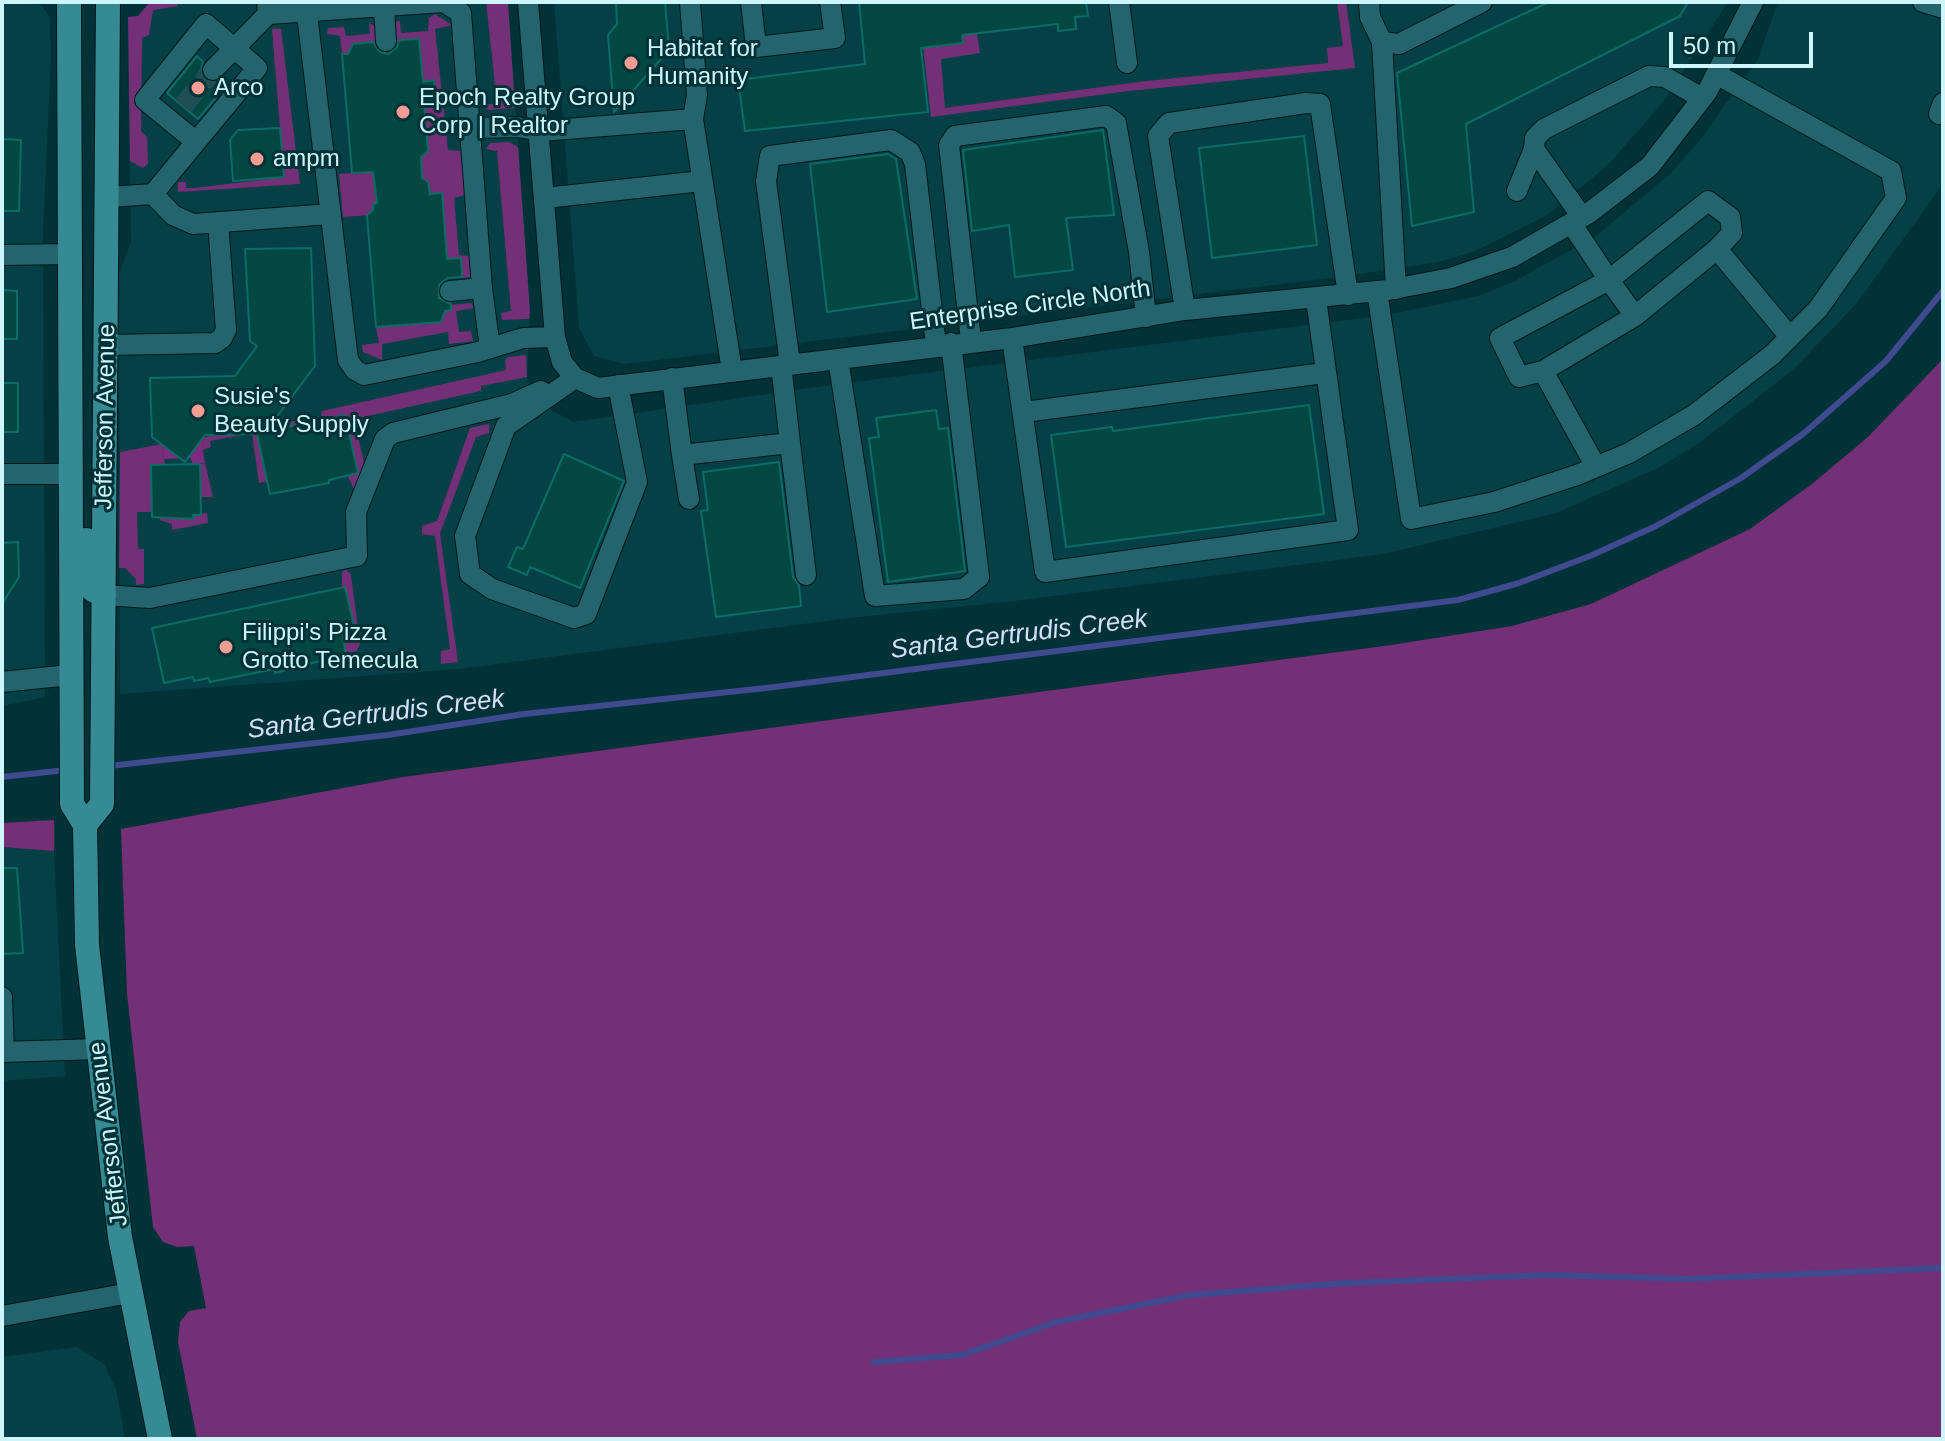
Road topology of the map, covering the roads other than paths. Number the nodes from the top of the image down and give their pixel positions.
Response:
1 (69, 2) edge
2 (108, 2) edge
3 (528, 2) edge
4 (690, 2) edge
5 (751, 2) edge
6 (830, 2) edge
7 (1119, 2) edge
8 (1369, 2) edge
9 (1482, 2) edge
10 (1753, 2) edge
11 (1923, 2) edge
12 (384, 7) junction
13 (268, 8) edge
14 (1943, 8) edge
15 (307, 14) junction
16 (386, 41) dead end
17 (1382, 42) junction
18 (234, 47) junction
19 (1127, 63) dead end
20 (213, 70) tunnel mouth
21 (1716, 74) junction
22 (1702, 98) junction
23 (693, 119) junction
24 (472, 128) junction
25 (541, 131) junction
26 (195, 141) junction
27 (1534, 149) junction
28 (702, 181) junction
29 (1517, 191) dead end
30 (153, 194) junction
31 (109, 197) junction
32 (545, 198) junction
33 (331, 214) junction
34 (1576, 220) junction
35 (218, 222) junction
36 (1717, 249) junction
37 (70, 254) junction
38 (2, 255) edge
39 (1609, 280) junction
40 (482, 288) junction
41 (1386, 290) junction
42 (450, 291) dead end
43 (1348, 295) junction
44 (1316, 299) junction
45 (1185, 310) junction
46 (1635, 316) junction
47 (1146, 317) junction
48 (555, 337) junction
49 (1790, 337) junction
50 (1012, 338) junction
51 (952, 343) junction
52 (107, 345) junction
53 (490, 348) junction
54 (838, 359) junction
55 (786, 364) junction
56 (70, 368) junction
57 (732, 371) junction
58 (1543, 371) junction
59 (1324, 373) junction
60 (575, 378) junction
61 (672, 378) junction
62 (618, 385) junction
63 (1024, 412) junction
64 (790, 443) junction
65 (682, 455) junction
66 (1596, 467) junction
67 (2, 474) edge
68 (70, 474) junction
69 (689, 499) dead end
70 (806, 575) dead end
71 (104, 595) junction
72 (70, 675) junction
73 (2, 682) edge
74 (87, 719) junction
75 (85, 825) junction
76 (2, 997) edge
77 (99, 1049) junction
78 (3, 1052) edge
79 (130, 1293) junction
80 (2, 1316) edge
81 (160, 1439) edge

1 - 37 main road, Jefferson Avenue
2 - 31 main road, Jefferson Avenue
3 - 25 street
4 - 23 street
5 - 6 street
7 - 19 street
8 - 17 street
9 - 17 street
10 - 21 street, Enterprise Circle North
11 - 14 street
12 - 15 street
12 - 16 street
12 - 24 street
13 - 15 street
13 - 18 street
15 - 33 street
17 - 41 street
18 - 20 street
18 - 26 street
18 - 26 street
21 - 22 street, Enterprise Circle North
21 - 49 street
22 - 27 street
22 - 34 street, Enterprise Circle North
23 - 25 street
23 - 28 street
24 - 25 street
24 - 40 street
25 - 32 street
26 - 30 street
27 - 29 street
27 - 34 street
28 - 32 street
28 - 57 street
30 - 31 street
30 - 35 street
31 - 52 main road, Jefferson Avenue
32 - 48 street
33 - 35 street
33 - 53 street
34 - 39 street
34 - 41 street, Enterprise Circle North
35 - 52 street
36 - 39 street
36 - 46 street
36 - 49 street
37 - 38 street
37 - 56 main road, Jefferson Avenue
39 - 46 street
39 - 58 street
40 - 42 street
40 - 53 street
41 - 43 street, Enterprise Circle North
41 - 66 street
43 - 44 street, Enterprise Circle North
43 - 45 street
44 - 45 street, Enterprise Circle North
44 - 59 street
45 - 47 street, Enterprise Circle North
46 - 58 street
47 - 50 street, Enterprise Circle North
47 - 51 street
48 - 53 street
48 - 60 street
49 - 66 street
50 - 51 street, Enterprise Circle North
50 - 63 street
51 - 54 street, Enterprise Circle North
51 - 54 street
51 - 55 street
52 - 71 main road, Jefferson Avenue
54 - 55 street, Enterprise Circle North
55 - 57 street, Enterprise Circle North
55 - 64 street
56 - 68 main road, Jefferson Avenue
56 - 71 main road
57 - 61 street, Enterprise Circle North
58 - 66 street
59 - 63 street
59 - 63 street
60 - 62 street, Enterprise Circle North
60 - 62 street
60 - 71 street
61 - 62 street, Enterprise Circle North
61 - 65 street
64 - 65 street
64 - 70 street
65 - 69 street
67 - 68 street
68 - 72 main road, Jefferson Avenue
71 - 74 main road, Jefferson Avenue
72 - 73 street
72 - 74 main road, Jefferson Avenue
74 - 75 main road, Jefferson Avenue
74 - 75 main road, Jefferson Avenue
75 - 77 main road, Jefferson Avenue
76 - 78 street
77 - 78 street
77 - 79 main road, Jefferson Avenue
79 - 80 street
79 - 81 main road, Jefferson Avenue

